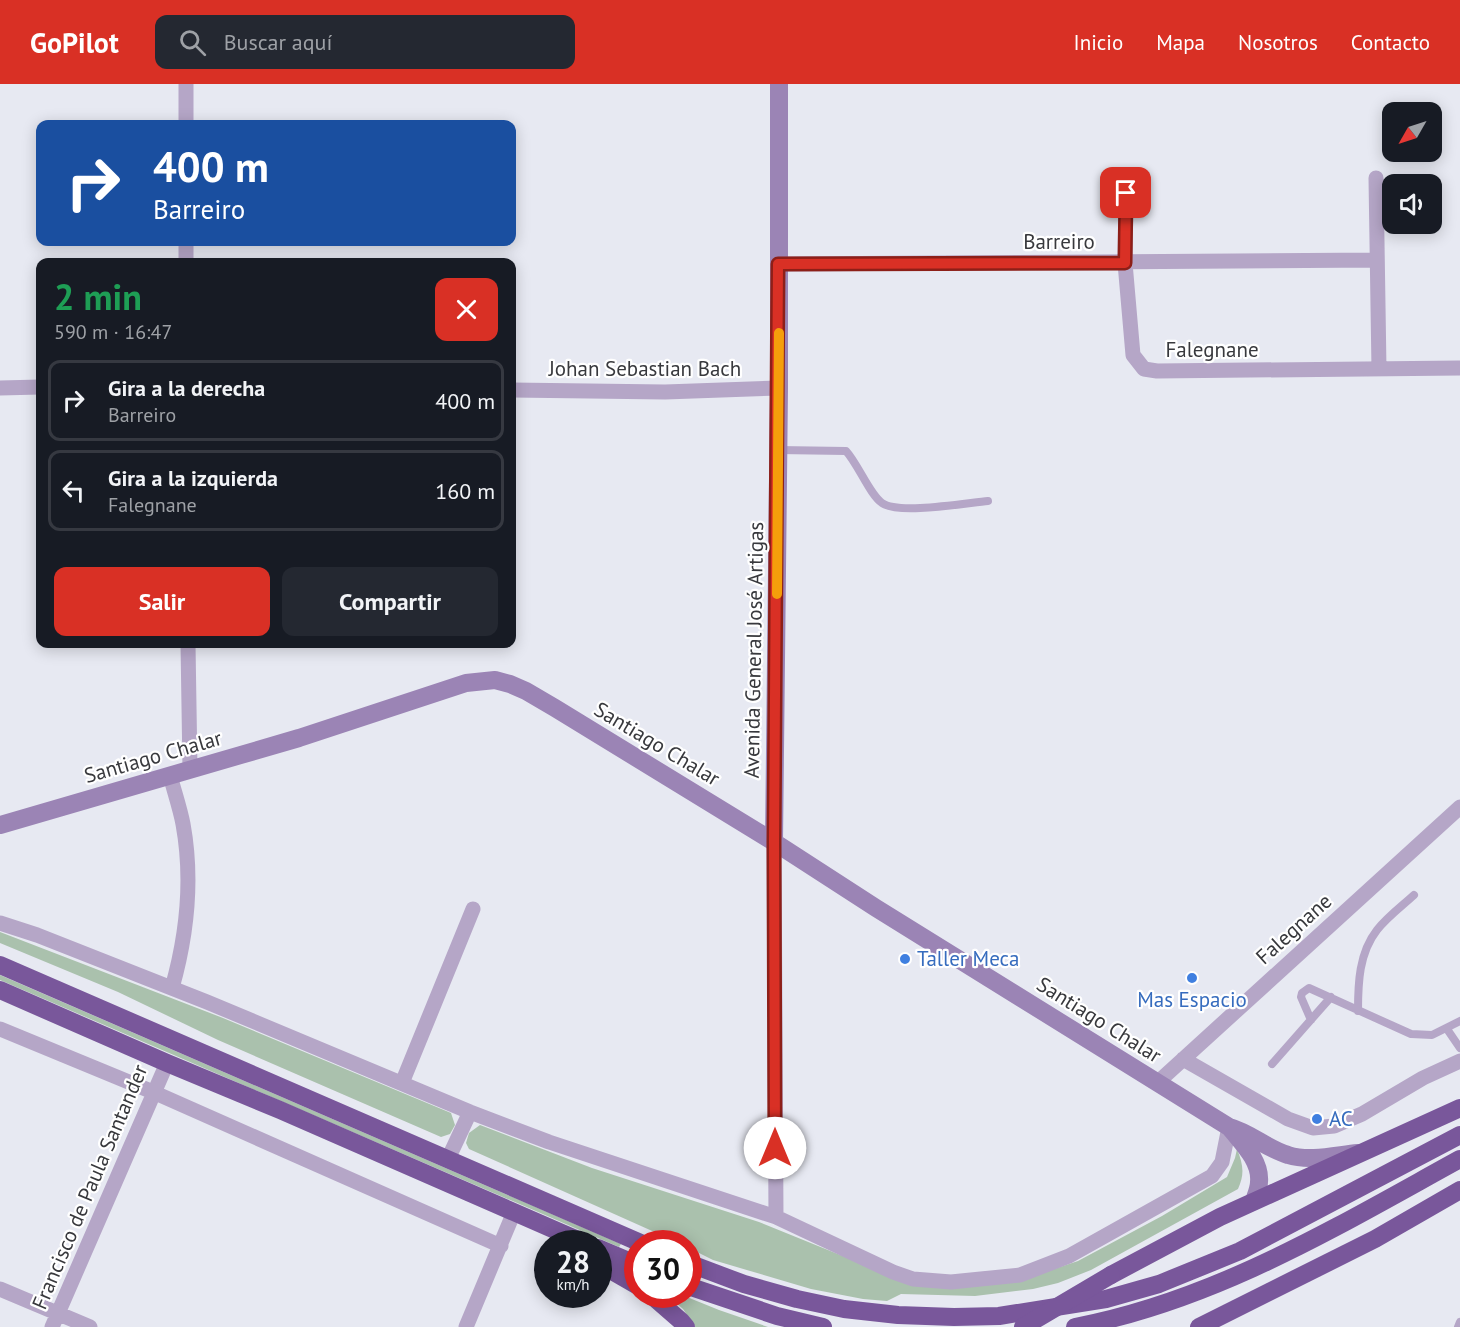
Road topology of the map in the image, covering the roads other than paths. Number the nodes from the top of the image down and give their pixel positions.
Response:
1 (186, 84) edge
2 (779, 84) edge
3 (186, 120) edge
4 (1376, 178) dead end
5 (1126, 193) dead end
6 (1377, 260) junction
7 (1125, 263) junction
8 (778, 264) junction
9 (1460, 368) edge
10 (1379, 369) junction
11 (36, 387) edge
12 (0, 388) edge
13 (779, 388) junction
14 (516, 390) edge
15 (778, 450) junction
16 (987, 501) dead end
17 (188, 648) edge
18 (190, 769) junction
19 (170, 775) junction
20 (1460, 807) edge
21 (0, 825) edge
22 (774, 842) junction
23 (1414, 895) dead end
24 (473, 909) dead end
25 (0, 923) edge
26 (0, 965) edge
27 (172, 988) junction
28 (0, 990) edge
29 (1331, 997) junction
30 (1359, 1011) junction
31 (1311, 1020) junction
32 (1460, 1021) edge
33 (0, 1029) edge
34 (1447, 1029) junction
35 (1460, 1048) edge
36 (1183, 1059) junction
37 (1460, 1061) edge
38 (166, 1063) junction
39 (1272, 1064) dead end
40 (402, 1083) junction
41 (1157, 1083) junction
42 (153, 1092) junction
43 (1460, 1108) edge
44 (470, 1112) junction
45 (1229, 1127) junction
46 (1460, 1135) edge
47 (1362, 1153) junction
48 (448, 1159) junction
49 (1460, 1159) edge
50 (1460, 1190) edge
51 (1254, 1201) junction
52 (519, 1214) junction
53 (776, 1217) junction
54 (555, 1230) edge
55 (534, 1231) edge
56 (624, 1236) edge
57 (501, 1246) junction
58 (702, 1268) edge
59 (0, 1289) edge
60 (702, 1291) edge
61 (667, 1308) edge
62 (55, 1321) edge
63 (1460, 1322) edge
64 (90, 1327) edge
65 (466, 1327) edge
66 (686, 1327) edge
67 (823, 1327) edge
68 (1023, 1327) edge
69 (1075, 1327) edge
70 (1199, 1327) edge
71 (1458, 1327) edge

1 - 3 street
2 - 8 street, Avenida General José Artigas
4 - 6 street
5 - 7 street, Falegnane
6 - 7 street, Barreiro
6 - 10 street
7 - 8 street, Barreiro
7 - 10 street, Falegnane
8 - 13 street, Avenida General José Artigas
9 - 10 street, Falegnane
11 - 12 street
13 - 14 street, Johan Sebastian Bach
13 - 15 street, Avenida General José Artigas
15 - 16 lane
15 - 22 street, Avenida General José Artigas
17 - 18 street
18 - 19 street, Santiago Chalar
18 - 22 street, Santiago Chalar
19 - 21 street, Santiago Chalar
19 - 27 street
20 - 36 street, Falegnane
22 - 41 street, Santiago Chalar
22 - 53 street, Avenida General José Artigas
23 - 30 lane
24 - 40 street
25 - 27 street
26 - 48 highway
27 - 40 street
28 - 38 highway
29 - 30 lane
29 - 31 lane
29 - 31 lane
30 - 34 lane
31 - 39 lane
32 - 34 lane
33 - 42 street
34 - 35 lane
36 - 37 street
36 - 41 street, Falegnane
38 - 42 street, Francisco de Paula Santander
38 - 52 highway
40 - 44 street
41 - 45 street, Santiago Chalar
42 - 57 street
42 - 62 street, Francisco de Paula Santander
43 - 47 highway
44 - 48 street
44 - 53 street
45 - 47 street, Santiago Chalar
45 - 51 street, Santiago Chalar
45 - 53 street
46 - 58 highway
47 - 51 highway
48 - 56 highway
49 - 69 highway
50 - 70 highway
51 - 68 highway, bridge
52 - 54 highway
52 - 55 highway
52 - 57 street
57 - 65 street
59 - 62 street
60 - 67 highway
61 - 66 highway
62 - 64 street
63 - 71 lane

